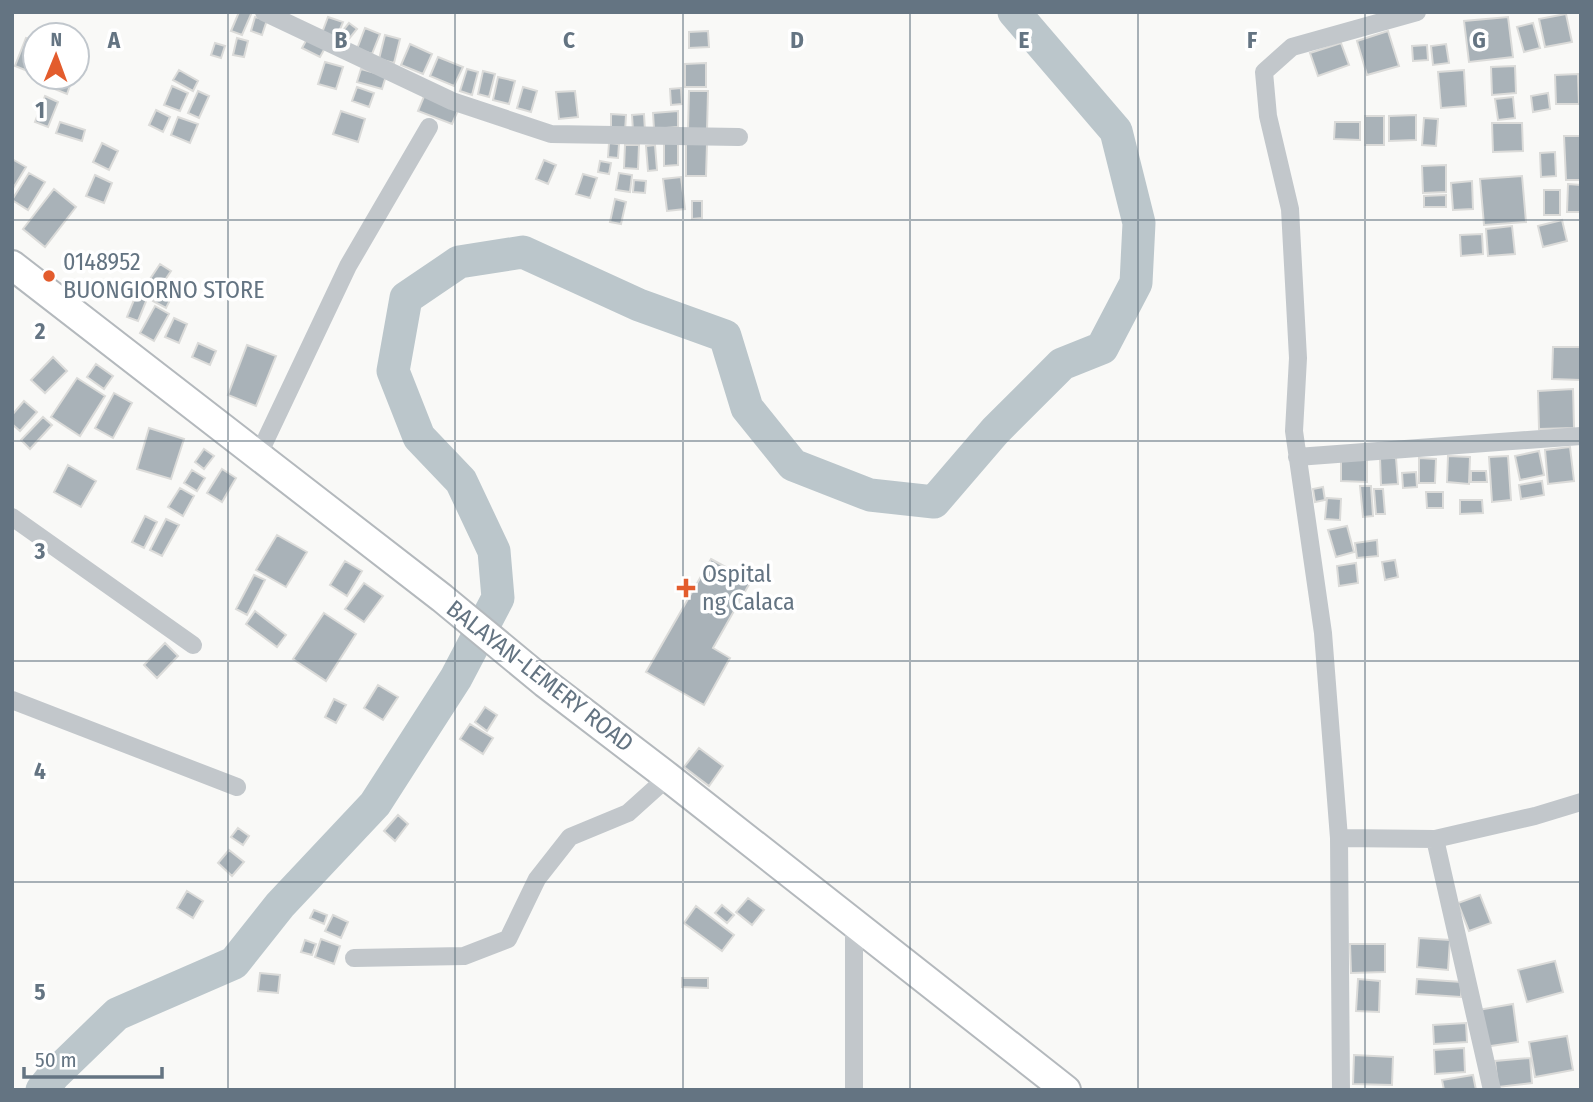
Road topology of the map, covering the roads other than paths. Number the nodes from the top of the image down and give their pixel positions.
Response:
1 (264, 12) edge
2 (1417, 12) edge
3 (429, 127) dead end
4 (739, 137) dead end
5 (12, 265) edge
6 (1581, 436) edge
7 (258, 456) junction
8 (1297, 457) junction
9 (12, 517) edge
10 (193, 645) dead end
11 (12, 700) edge
12 (668, 777) junction
13 (237, 787) dead end
14 (1581, 802) edge
15 (1339, 838) junction
16 (1435, 839) junction
17 (854, 925) junction
18 (354, 958) dead end
19 (854, 1090) edge
20 (1066, 1090) edge
21 (1341, 1090) edge
22 (1492, 1090) edge

1 - 4 street
2 - 8 street
3 - 7 street
5 - 7 main road, BALAYAN-LEMERY ROAD
6 - 8 street
7 - 12 main road, BALAYAN-LEMERY ROAD
8 - 15 street
9 - 10 street
11 - 13 street
12 - 17 main road, BALAYAN-LEMERY ROAD
12 - 18 street
14 - 16 street
15 - 16 street
15 - 21 street
16 - 22 street
17 - 19 street
17 - 20 main road, BALAYAN-LEMERY ROAD

